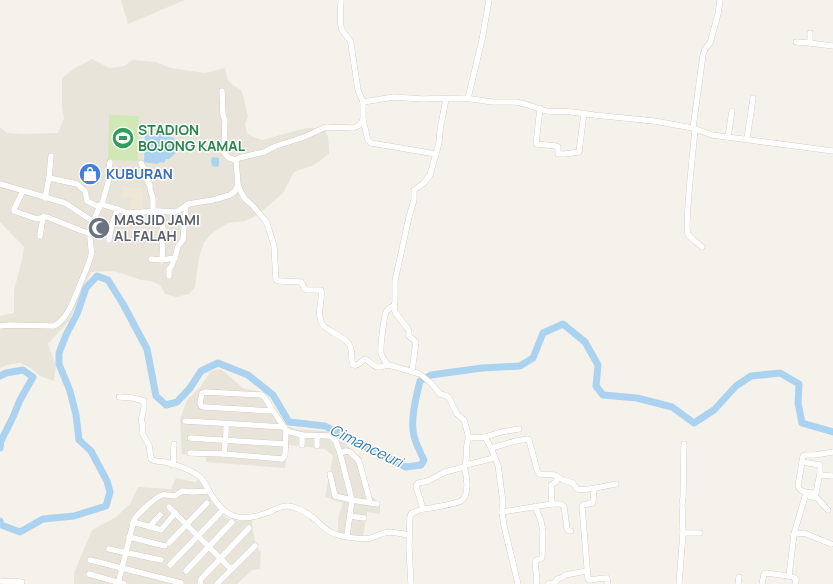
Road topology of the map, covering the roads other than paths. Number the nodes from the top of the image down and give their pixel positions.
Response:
1 (489, 0) edge
2 (720, 0) edge
3 (341, 2) edge
4 (810, 33) dead end
5 (796, 42) dead end
6 (810, 42) junction
7 (833, 46) edge
8 (222, 92) dead end
9 (468, 98) junction
10 (753, 98) dead end
11 (446, 99) junction
12 (363, 102) junction
13 (540, 108) junction
14 (732, 111) dead end
15 (584, 113) junction
16 (363, 120) junction
17 (694, 128) junction
18 (728, 137) junction
19 (747, 139) junction
20 (833, 150) edge
21 (436, 154) junction
22 (51, 156) dead end
23 (236, 160) junction
24 (110, 162) dead end
25 (141, 163) dead end
26 (49, 178) junction
27 (0, 184) edge
28 (238, 185) junction
29 (22, 193) dead end
30 (45, 198) junction
31 (101, 206) junction
32 (186, 206) junction
33 (118, 209) junction
34 (153, 211) junction
35 (160, 211) junction
36 (44, 217) junction
37 (94, 222) junction
38 (91, 234) junction
39 (40, 236) dead end
40 (109, 240) dead end
41 (702, 247) dead end
42 (175, 258) junction
43 (151, 259) dead end
44 (162, 260) junction
45 (168, 276) dead end
46 (394, 306) junction
47 (0, 326) edge
48 (387, 364) junction
49 (412, 371) junction
50 (119, 397) dead end
51 (272, 411) junction
52 (185, 421) dead end
53 (226, 424) junction
54 (285, 428) junction
55 (519, 429) dead end
56 (302, 435) junction
57 (317, 436) junction
58 (485, 436) junction
59 (190, 438) dead end
60 (469, 438) junction
61 (226, 439) junction
62 (174, 444) dead end
63 (285, 444) junction
64 (684, 444) dead end
65 (302, 445) dead end
66 (317, 446) dead end
67 (491, 448) junction
68 (833, 452) edge
69 (190, 453) dead end
70 (340, 453) junction
71 (224, 454) junction
72 (494, 458) junction
73 (802, 462) junction
74 (173, 464) junction
75 (465, 466) junction
76 (330, 474) dead end
77 (820, 475) junction
78 (833, 476) edge
79 (558, 477) junction
80 (616, 484) dead end
81 (594, 489) junction
82 (209, 491) junction
83 (805, 494) junction
84 (352, 500) junction
85 (370, 502) junction
86 (207, 503) dead end
87 (377, 504) dead end
88 (552, 504) junction
89 (535, 506) junction
90 (169, 507) dead end
91 (423, 509) junction
92 (828, 510) dead end
93 (502, 512) junction
94 (175, 513) junction
95 (220, 513) dead end
96 (160, 515) dead end
97 (350, 516) junction
98 (364, 518) dead end
99 (133, 522) junction
100 (232, 522) dead end
101 (186, 525) junction
102 (149, 527) junction
103 (249, 528) dead end
104 (571, 531) dead end
105 (683, 533) junction
106 (700, 533) dead end
107 (794, 534) junction
108 (198, 536) junction
109 (347, 536) junction
110 (409, 536) junction
111 (129, 537) junction
112 (831, 544) dead end
113 (255, 546) dead end
114 (209, 547) junction
115 (109, 548) dead end
116 (126, 553) junction
117 (220, 558) junction
118 (90, 560) dead end
119 (161, 560) dead end
120 (170, 564) dead end
121 (122, 567) junction
122 (232, 569) junction
123 (186, 571) dead end
124 (587, 571) junction
125 (89, 574) dead end
126 (789, 576) junction
127 (564, 577) junction
128 (739, 577) dead end
129 (0, 581) edge
130 (22, 582) dead end
131 (182, 582) edge
132 (118, 583) edge
133 (124, 584) edge
134 (200, 584) edge
135 (217, 584) edge
136 (411, 584) edge
137 (518, 584) edge
138 (536, 584) edge
139 (548, 584) edge
140 (566, 584) edge
141 (608, 584) edge
142 (680, 584) edge
143 (738, 584) edge
144 (762, 584) edge
145 (795, 584) edge

1 - 9 street
2 - 17 street
3 - 12 street
4 - 6 street
5 - 6 street
6 - 7 street
8 - 23 street
9 - 11 street
9 - 13 street
10 - 19 street
11 - 12 street
11 - 21 street
12 - 16 street
13 - 15 street
13 - 15 street
14 - 18 street
15 - 17 street
16 - 21 street
16 - 23 street
17 - 18 street
17 - 41 street
18 - 19 street
19 - 20 street
21 - 46 street
22 - 26 street
23 - 28 street
24 - 31 street
25 - 34 street
26 - 30 street
26 - 31 street
27 - 30 street
28 - 32 street
28 - 48 street
29 - 36 street
30 - 37 street
31 - 33 street
31 - 37 street
32 - 35 street
32 - 42 street
33 - 34 street
33 - 40 street
34 - 35 street
35 - 44 street
36 - 38 street
36 - 39 street
37 - 38 street
38 - 47 street
42 - 44 street
42 - 45 street
43 - 44 street
46 - 48 street
46 - 49 street
48 - 49 street
49 - 60 street
50 - 74 street
51 - 51 street
51 - 54 street
52 - 53 street
53 - 54 street
53 - 61 street
54 - 56 street
54 - 63 street
55 - 58 street
56 - 57 street
56 - 65 street
57 - 66 street
57 - 70 street
58 - 60 street
58 - 67 street
59 - 61 street
60 - 75 street
61 - 63 street
61 - 71 street
62 - 74 street
63 - 71 street
64 - 105 street
67 - 72 street
67 - 79 street
68 - 73 street
69 - 71 street
70 - 84 street
70 - 85 street
72 - 75 street
72 - 93 street
73 - 77 street
73 - 83 street
74 - 82 street
75 - 91 street
75 - 91 street
76 - 84 street
77 - 78 street
77 - 83 street
79 - 81 street
79 - 88 street
80 - 81 street
81 - 124 street
82 - 99 street
82 - 109 street
83 - 92 street
83 - 107 street
84 - 85 street
84 - 97 street
85 - 87 street
86 - 101 street
88 - 89 street
88 - 104 street
89 - 93 street
89 - 138 street
90 - 94 street
91 - 110 street
93 - 137 street
94 - 101 street
94 - 102 street
95 - 108 street
96 - 102 street
97 - 98 street
97 - 109 street
99 - 102 street
99 - 111 street
100 - 114 street
101 - 108 street
101 - 111 street
103 - 117 street
105 - 106 street
105 - 142 street
107 - 112 street
107 - 126 street
108 - 114 street
108 - 120 street
109 - 110 street
110 - 136 street
111 - 116 street
113 - 122 street
114 - 117 street
114 - 123 street
115 - 116 street
116 - 119 street
116 - 121 street
117 - 122 street
117 - 134 street
118 - 121 street
121 - 131 street
121 - 132 street
122 - 135 street
124 - 127 street
124 - 141 street
125 - 132 street
126 - 144 street
126 - 145 street
127 - 139 street
127 - 140 street
128 - 143 street
129 - 130 street
132 - 133 street

